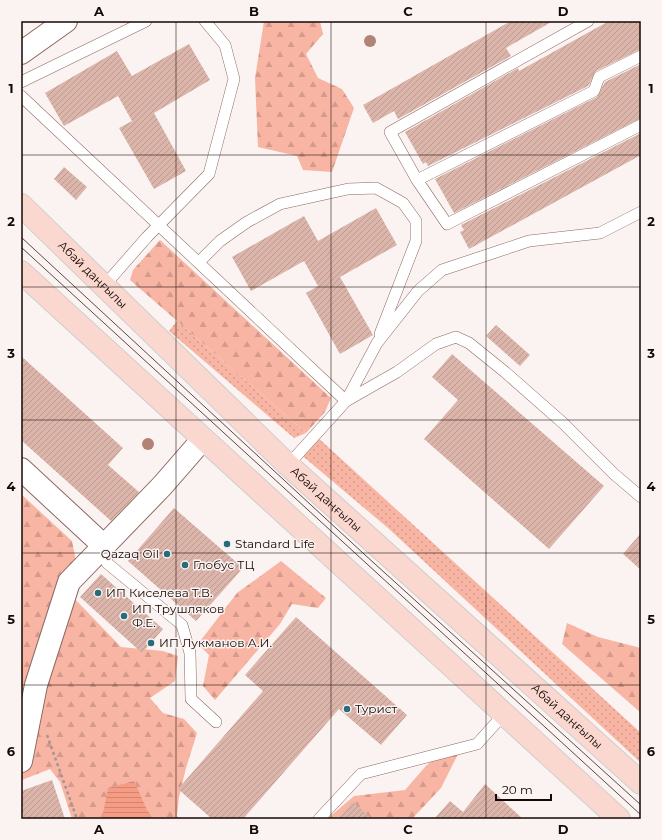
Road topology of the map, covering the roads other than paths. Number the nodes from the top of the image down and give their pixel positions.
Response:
1 (66, 21) edge
2 (146, 21) edge
3 (205, 21) edge
4 (588, 21) edge
5 (21, 53) edge
6 (641, 56) edge
7 (21, 82) edge
8 (21, 96) edge
9 (641, 125) edge
10 (417, 180) junction
11 (21, 205) edge
12 (641, 212) edge
13 (159, 225) junction
14 (199, 262) junction
15 (23, 279) edge
16 (104, 286) junction
17 (377, 343) junction
18 (346, 401) junction
19 (202, 440) junction
20 (288, 465) junction
21 (21, 468) edge
22 (641, 497) edge
23 (104, 546) junction
24 (504, 714) junction
25 (216, 722) dead end
26 (21, 761) edge
27 (641, 783) edge
28 (319, 819) edge
29 (619, 819) edge

1 - 5 street
2 - 7 lane
3 - 13 lane
4 - 10 lane
6 - 10 lane
8 - 13 lane
9 - 10 lane
11 - 16 main road, Абай даңғылы
12 - 17 lane
13 - 14 lane
13 - 16 lane
14 - 17 lane
14 - 18 lane
15 - 19 main road
16 - 20 main road, Абай даңғылы
17 - 18 lane
18 - 20 lane
18 - 22 lane
19 - 23 street
19 - 24 main road
20 - 27 main road, Абай даңғылы
21 - 23 street
23 - 25 lane
23 - 26 street
24 - 28 lane
24 - 29 main road

